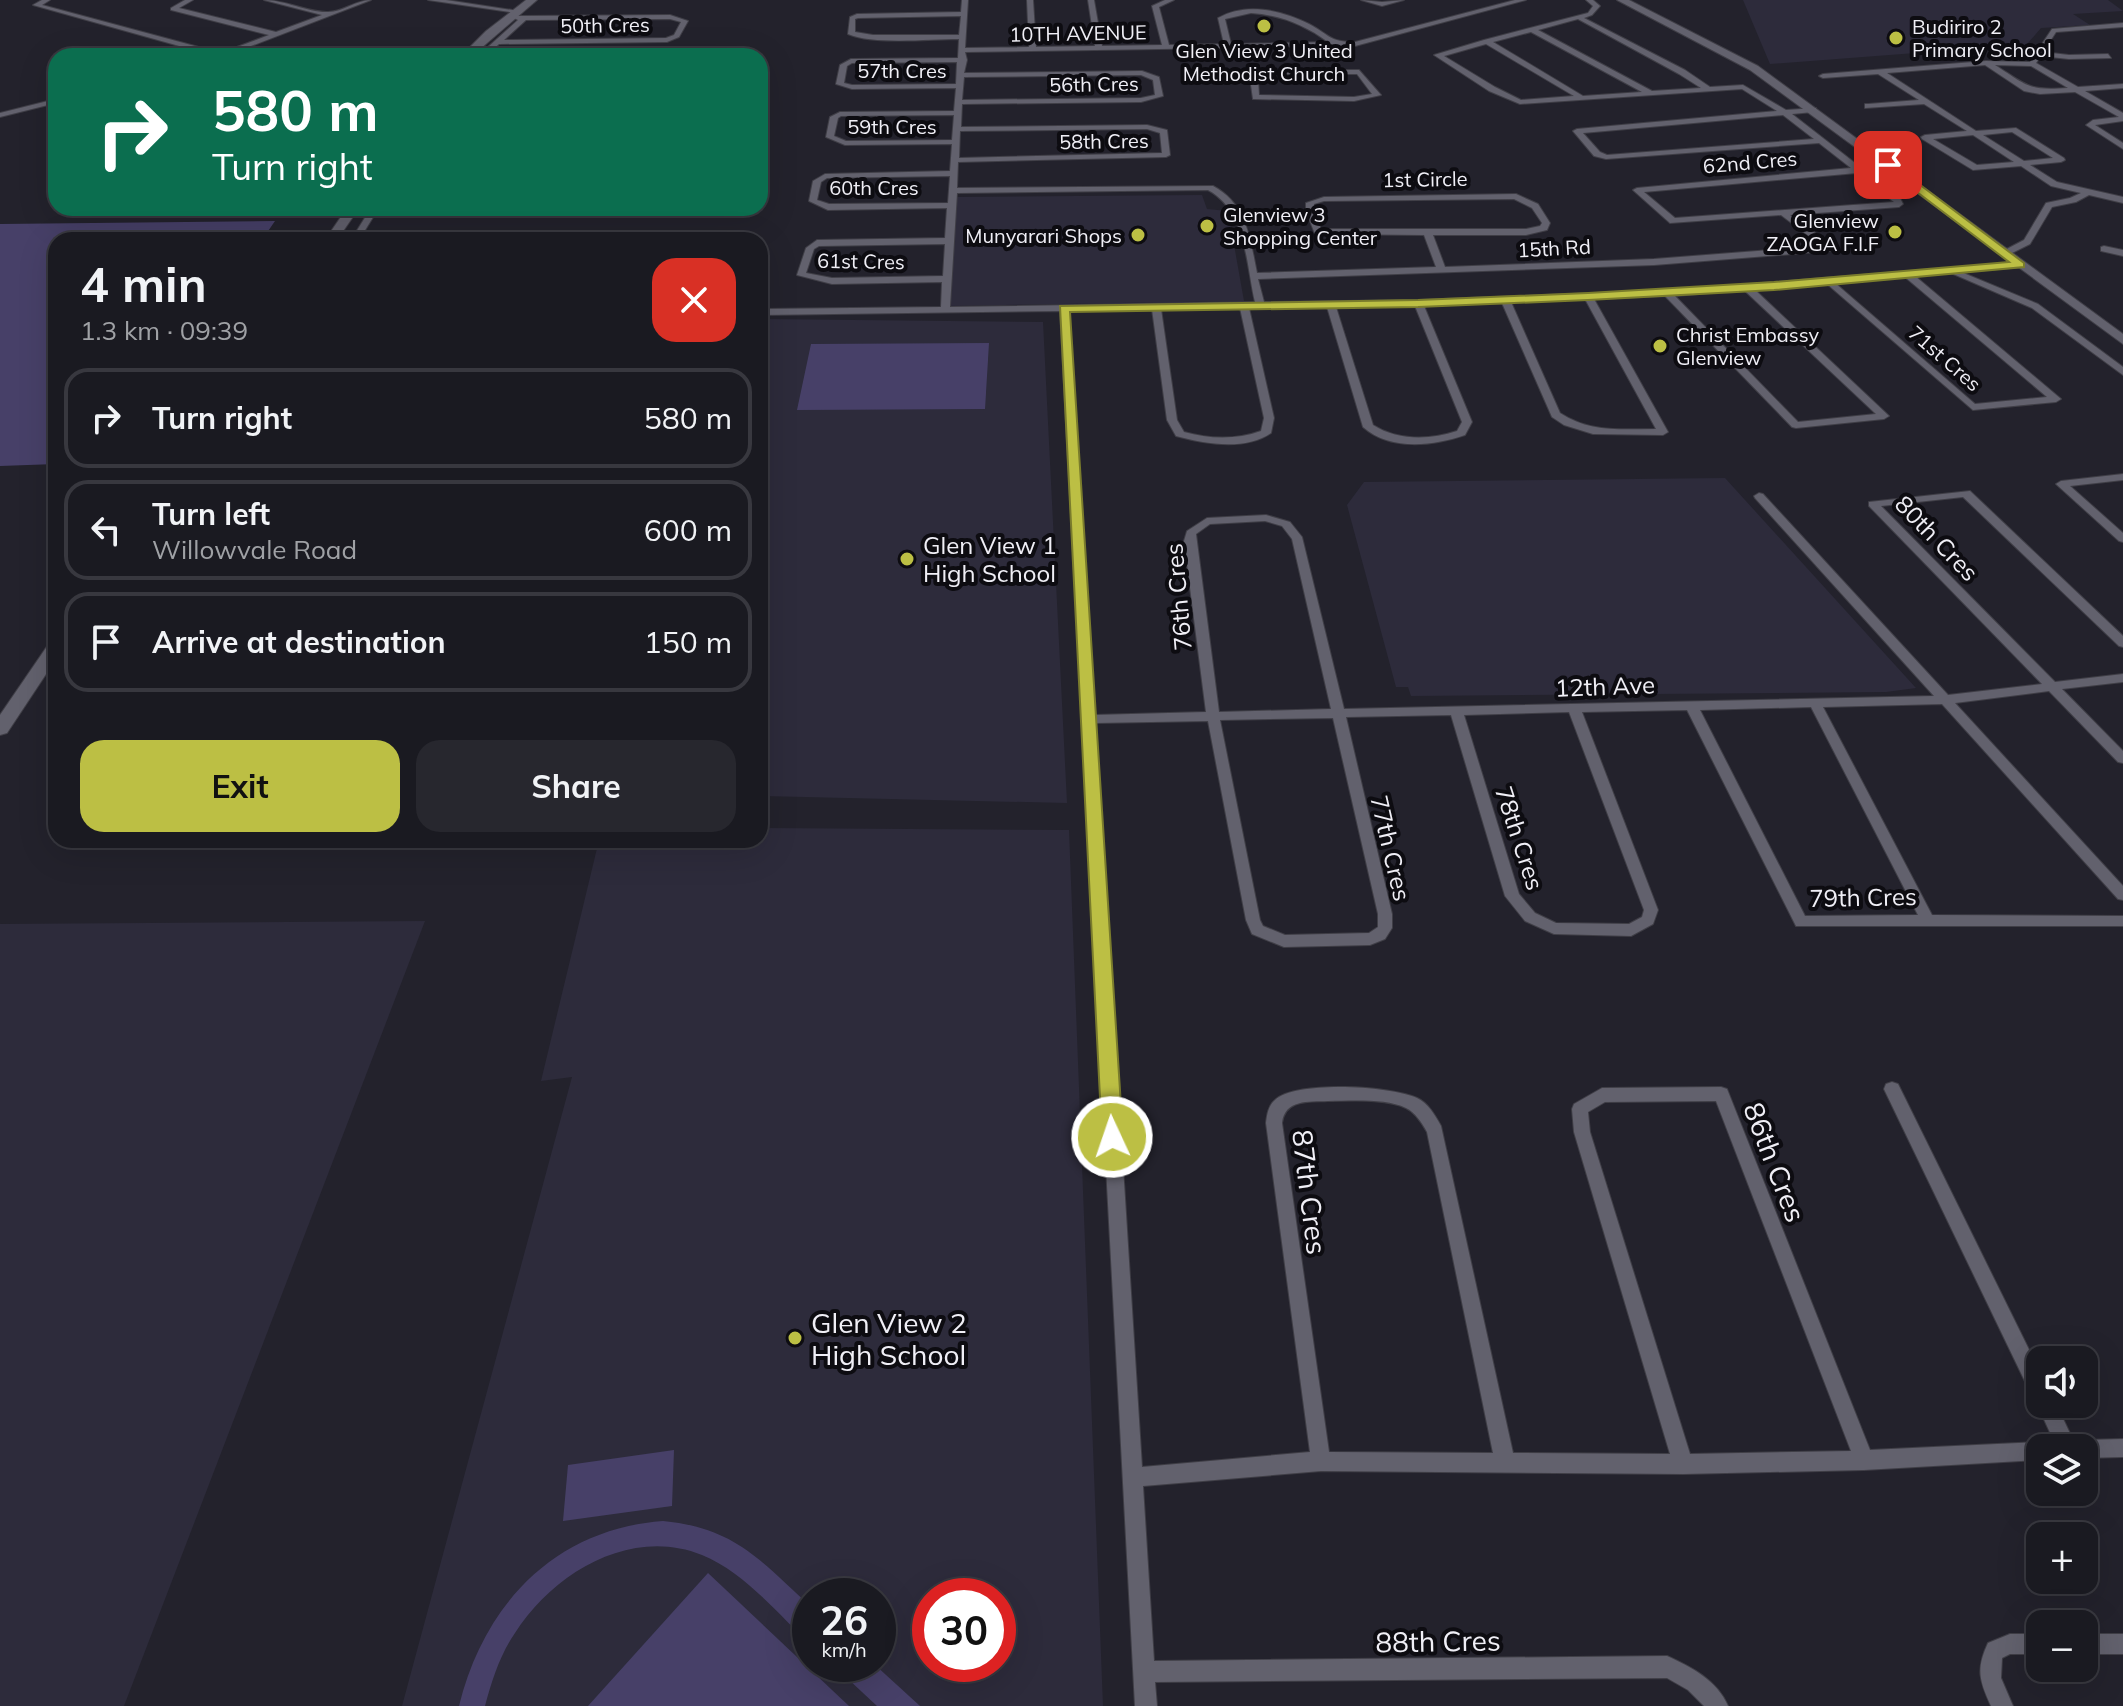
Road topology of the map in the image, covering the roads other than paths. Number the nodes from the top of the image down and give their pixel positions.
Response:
1 (47, 0) edge
2 (190, 0) edge
3 (267, 0) edge
4 (368, 0) edge
5 (431, 0) edge
6 (532, 0) edge
7 (965, 0) edge
8 (1030, 0) edge
9 (1091, 0) edge
10 (1171, 0) edge
11 (1364, 0) edge
12 (1401, 0) edge
13 (1523, 0) edge
14 (1589, 0) edge
15 (1622, 0) edge
16 (964, 14) junction
17 (331, 15) junction
18 (516, 15) junction
19 (1578, 17) junction
20 (2123, 25) edge
21 (1531, 29) junction
22 (278, 35) junction
23 (964, 37) junction
24 (1486, 41) junction
25 (496, 42) junction
26 (1355, 44) junction
27 (1336, 45) junction
28 (1228, 47) junction
29 (191, 48) edge
30 (242, 48) edge
31 (476, 48) edge
32 (490, 48) edge
33 (1166, 48) junction
34 (1033, 49) junction
35 (1099, 49) junction
36 (963, 50) junction
37 (1358, 54) dead end
38 (2039, 54) junction
39 (2108, 56) dead end
40 (963, 60) junction
41 (1986, 63) junction
42 (2032, 64) junction
43 (1360, 68) joint
44 (1811, 68) dead end
45 (1880, 72) junction
46 (962, 75) junction
47 (1823, 76) junction
48 (1833, 82) dead end
49 (961, 86) junction
50 (2123, 86) edge
51 (1708, 89) junction
52 (2079, 90) junction
53 (1650, 93) junction
54 (1583, 99) junction
55 (960, 102) junction
56 (1923, 102) junction
57 (48, 103) edge
58 (1868, 106) dead end
59 (1813, 110) junction
60 (1784, 112) junction
61 (959, 113) junction
62 (0, 115) edge
63 (2123, 118) edge
64 (958, 129) junction
65 (1971, 133) junction
66 (1821, 141) junction
67 (957, 142) junction
68 (2123, 147) edge
69 (955, 160) junction
70 (2021, 165) junction
71 (1860, 170) junction
72 (955, 173) junction
73 (953, 191) junction
74 (2088, 192) junction
75 (2123, 194) edge
76 (952, 205) junction
77 (1784, 214) junction
78 (1427, 231) junction
79 (949, 241) junction
80 (2104, 249) dead end
81 (2006, 253) junction
82 (2123, 253) edge
83 (2020, 265) junction
84 (1442, 271) junction
85 (1951, 272) junction
86 (1908, 275) junction
87 (1253, 276) junction
88 (947, 279) junction
89 (1829, 282) junction
90 (1747, 288) junction
91 (1667, 293) junction
92 (1588, 297) junction
93 (1505, 300) junction
94 (1418, 303) junction
95 (1331, 304) junction
96 (1244, 305) junction
97 (1260, 305) junction
98 (1156, 306) junction
99 (1064, 308) junction
100 (945, 309) junction
101 (768, 312) edge
102 (2123, 340) edge
103 (2123, 372) edge
104 (2123, 477) edge
105 (1759, 496) dead end
106 (2123, 539) edge
107 (2123, 643) edge
108 (48, 658) edge
109 (2123, 678) edge
110 (2053, 688) junction
111 (1943, 700) junction
112 (1691, 705) junction
113 (1816, 705) junction
114 (1574, 709) junction
115 (1456, 711) junction
116 (1336, 714) junction
117 (1213, 715) junction
118 (1088, 719) junction
119 (0, 729) edge
120 (2123, 759) edge
121 (2123, 895) edge
122 (1928, 920) junction
123 (2123, 921) edge
124 (1892, 1089) dead end
125 (2026, 1363) edge
126 (2123, 1448) edge
127 (2098, 1449) edge
128 (2026, 1452) edge
129 (1864, 1460) junction
130 (1321, 1461) junction
131 (1505, 1463) junction
132 (1683, 1464) junction
133 (1132, 1477) junction
134 (2026, 1644) edge
135 (2098, 1644) edge
136 (2123, 1644) edge
137 (1144, 1672) junction
138 (1146, 1706) edge
139 (1717, 1706) edge
140 (2002, 1706) edge

1 - 29 street
2 - 22 street
3 - 17 street
4 - 17 street
5 - 18 street
6 - 18 street
7 - 16 street
8 - 34 street
9 - 35 street
10 - 33 street
11 - 12 street
13 - 26 street, 10TH AVENUE
14 - 19 street
15 - 59 street
16 - 23 street
16 - 23 street
17 - 22 street
18 - 25 street
18 - 25 street, 50th Cres
18 - 31 street
19 - 21 street
19 - 51 street
20 - 38 street
21 - 24 street
21 - 53 street
22 - 30 street
23 - 36 street
24 - 54 street
24 - 54 street
25 - 32 street
26 - 27 street, 10TH AVENUE
26 - 37 street
27 - 28 street, 10TH AVENUE
27 - 28 street
28 - 33 street, 10TH AVENUE
33 - 35 street, 10TH AVENUE
34 - 35 street, 10TH AVENUE
34 - 36 street, 10TH AVENUE
36 - 40 street
38 - 39 street
38 - 42 street
40 - 46 street
40 - 49 street, 57th Cres
41 - 42 street
41 - 45 street
41 - 52 street
42 - 52 street
43 - 43 street
44 - 47 street
45 - 47 street
45 - 56 street
46 - 49 street
46 - 55 street, 56th Cres
47 - 48 street
49 - 55 street
50 - 52 street
51 - 53 street
51 - 60 street
52 - 63 street
53 - 54 street
55 - 61 street
56 - 58 street
56 - 65 street
57 - 62 street
59 - 60 street
59 - 81 street
60 - 66 street
60 - 66 street
61 - 64 street
61 - 67 street, 59th Cres
63 - 68 street
64 - 67 street
64 - 69 street, 58th Cres
65 - 70 street
65 - 70 street
65 - 70 street
66 - 71 street
67 - 69 street
69 - 72 street
70 - 74 street
71 - 77 street, 62nd Cres
71 - 77 street, 62nd Cres
72 - 73 street
72 - 76 street, 60th Cres
73 - 76 street
73 - 87 street
74 - 75 street
74 - 81 street
76 - 79 street
77 - 84 street, 15th Rd
78 - 78 street, 1st Circle
78 - 84 street
79 - 88 street
79 - 88 street, 61st Cres
80 - 82 street
81 - 83 street
83 - 85 street
83 - 102 street
84 - 87 street, 15th Rd
85 - 86 street
85 - 103 street
86 - 89 street
86 - 89 street, 71st Cres
87 - 97 street
88 - 100 street
89 - 90 street
90 - 91 street
90 - 91 street
91 - 92 street
92 - 93 street
92 - 93 street
93 - 94 street
94 - 95 street
94 - 95 street
95 - 97 street
96 - 97 street
96 - 98 street
96 - 98 street
98 - 99 street
99 - 100 street
99 - 118 street
100 - 101 street
104 - 106 street
105 - 111 street
107 - 110 street, 80th Cres
108 - 119 street
109 - 110 street, 12th Ave
110 - 111 street, 12th Ave
110 - 120 street
111 - 113 street, 12th Ave
111 - 121 street
112 - 113 street, 12th Ave
112 - 114 street, 12th Ave
112 - 122 street, 79th Cres
113 - 122 street, 79th Cres
114 - 115 street, 12th Ave
114 - 115 street, 78th Cres
115 - 116 street, 12th Ave
116 - 117 street, 12th Ave
116 - 117 street, 76th Cres
116 - 117 street, 77th Cres
117 - 118 street, 12th Ave
118 - 133 street
122 - 123 street
124 - 125 street
126 - 127 street
128 - 129 street
129 - 132 street
129 - 132 street, 86th Cres
130 - 131 street
130 - 131 street, 87th Cres
130 - 133 street
131 - 132 street
133 - 137 street
134 - 140 street
135 - 136 street
137 - 138 street
137 - 139 street, 88th Cres

